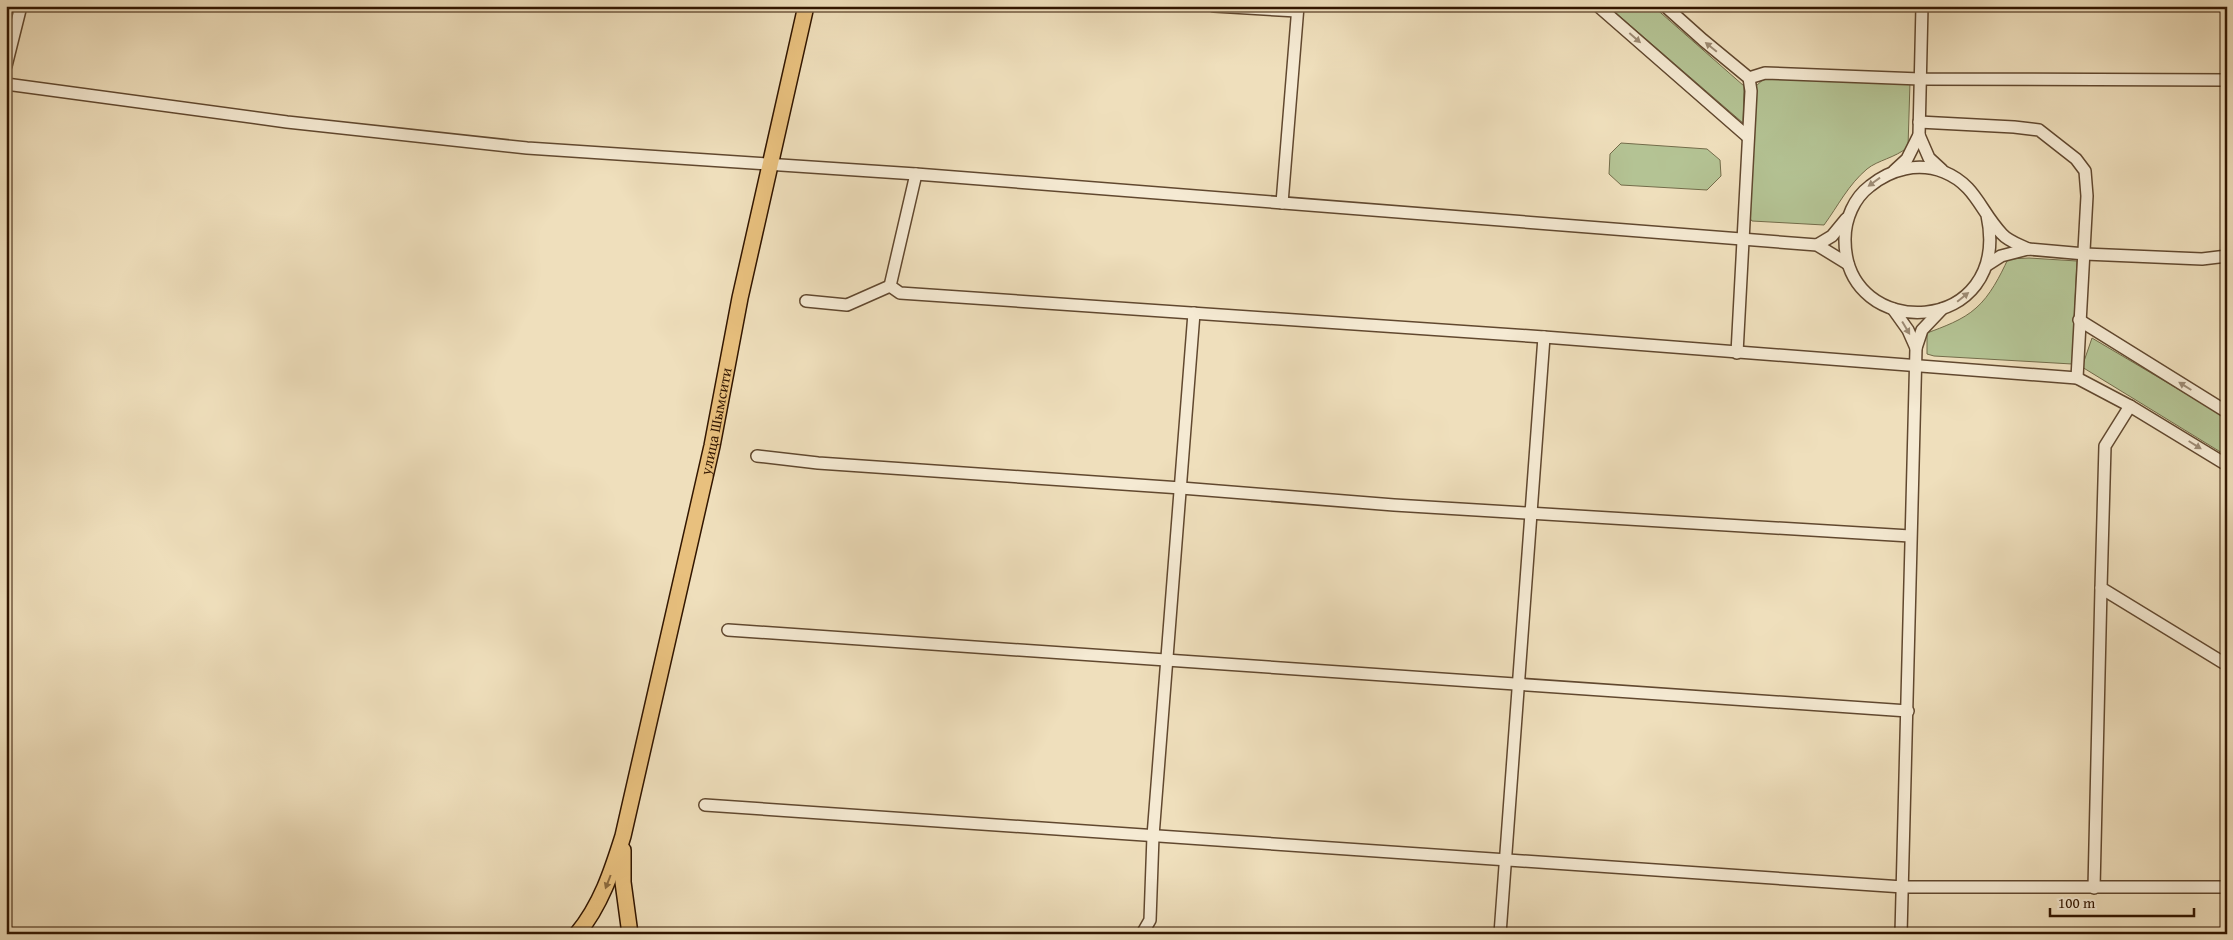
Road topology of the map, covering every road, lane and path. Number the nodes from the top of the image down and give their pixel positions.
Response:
1 (21, 6) edge
2 (806, 6) edge
3 (1214, 6) edge
4 (1598, 6) edge
5 (1665, 6) edge
6 (1922, 6) edge
7 (1298, 9) edge
8 (6, 66) edge
9 (1749, 78) junction
10 (1920, 79) junction
11 (2227, 80) edge
12 (6, 84) edge
13 (1919, 122) junction
14 (1919, 135) junction
15 (1748, 137) junction
16 (772, 164) junction
17 (1894, 171) junction
18 (1943, 171) junction
19 (916, 174) junction
20 (1282, 203) junction
21 (1987, 215) junction
22 (1849, 216) junction
23 (1743, 239) junction
24 (1817, 245) junction
25 (2028, 249) junction
26 (2084, 254) junction
27 (2227, 256) edge
28 (1848, 264) junction
29 (1987, 265) junction
30 (890, 286) junction
31 (806, 301) dead end
32 (1893, 309) junction
33 (1942, 310) junction
34 (1194, 313) junction
35 (2079, 320) junction
36 (1544, 337) junction
37 (1916, 348) junction
38 (1737, 353) junction
39 (1917, 367) junction
40 (2077, 378) junction
41 (2130, 406) junction
42 (2227, 412) edge
43 (757, 456) dead end
44 (2227, 465) edge
45 (1181, 488) junction
46 (1530, 514) junction
47 (1910, 536) junction
48 (2101, 588) junction
49 (728, 630) dead end
50 (1166, 660) junction
51 (2227, 664) edge
52 (1519, 684) junction
53 (1908, 710) junction
54 (705, 804) dead end
55 (623, 836) junction
56 (1153, 836) junction
57 (1507, 860) junction
58 (1902, 887) junction
59 (2227, 887) edge
60 (2094, 888) junction
61 (577, 934) edge
62 (630, 934) edge
63 (1142, 934) edge
64 (1500, 934) edge
65 (1901, 934) edge

1 - 8 street
2 - 16 main road, улица Шымсити
3 - 7 street
4 -> 15 street
9 -> 5 street
6 - 10 street
7 - 20 street
9 - 10 street
9 - 15 street
10 - 11 street
10 - 13 street
12 - 16 street
13 - 14 street
13 - 26 street
14 - 17 street
14 - 18 street
15 - 23 street
16 - 19 street
16 - 55 main road, улица Шымсити
17 - 18 street
17 -> 22 street
18 - 21 street
19 - 20 street
19 - 30 street
20 - 23 street
21 - 25 street
21 - 29 street
22 - 24 street
22 - 28 street
23 - 24 street
23 - 38 street
24 - 28 street
25 - 26 street
25 - 29 street
26 - 27 street
26 - 35 street
28 - 32 street
33 -> 29 street
30 - 31 street
30 - 34 street
32 - 33 street
32 -> 37 street
33 - 37 street
34 - 36 street
34 - 45 street
35 - 40 street
42 -> 35 street
36 - 38 street
36 - 46 street
37 - 39 street
38 - 39 street
39 - 40 street
39 - 47 street
40 - 41 street
41 -> 44 street
41 - 48 street
43 - 45 street
45 - 46 street
45 - 50 street
46 - 47 street
46 - 52 street
47 - 53 street
48 - 51 street
48 - 60 street
49 - 50 street
50 - 52 street
50 - 56 street
52 - 53 street
52 - 57 street
53 - 58 street
54 - 56 street
55 -> 61 main road, улица Шымсити
55 - 62 main road, улица Шымсити
56 - 57 street
56 - 63 street
57 - 58 street
57 - 64 street
58 - 60 street
58 - 65 street
59 - 60 street

